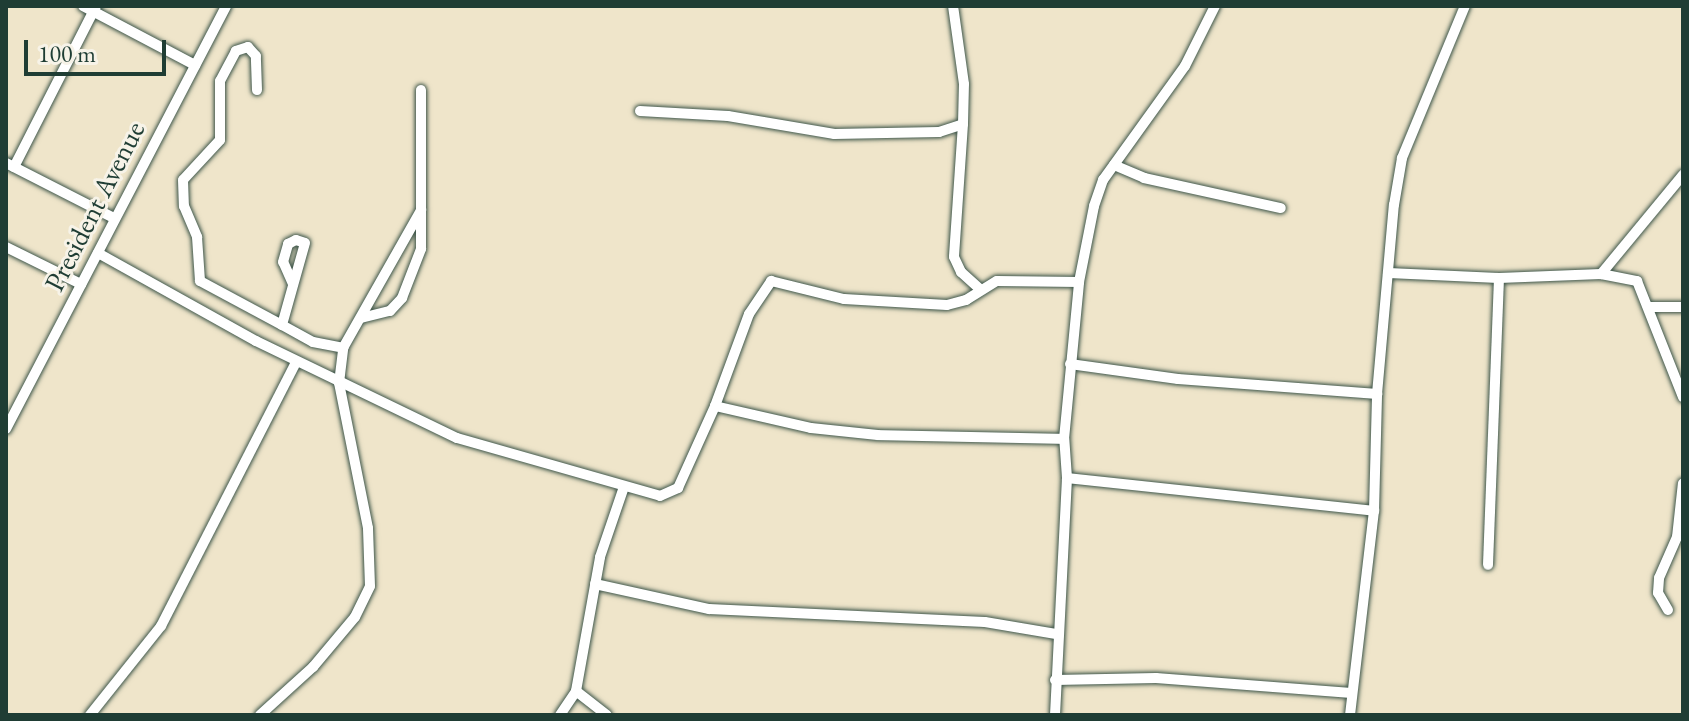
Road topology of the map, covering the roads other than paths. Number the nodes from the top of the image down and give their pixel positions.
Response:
1 (226, 6) edge
2 (953, 6) edge
3 (1215, 6) edge
4 (1465, 6) edge
5 (91, 8) edge
6 (195, 65) junction
7 (257, 90) dead end
8 (421, 90) dead end
9 (640, 111) dead end
10 (963, 124) junction
11 (10, 165) edge
12 (1114, 165) junction
13 (1683, 175) edge
14 (1281, 208) dead end
15 (421, 210) junction
16 (114, 218) junction
17 (6, 247) edge
18 (98, 253) junction
19 (1388, 273) junction
20 (1601, 274) junction
21 (1499, 278) junction
22 (1079, 282) junction
23 (81, 284) junction
24 (293, 284) dead end
25 (980, 289) junction
26 (1648, 307) junction
27 (1683, 307) edge
28 (361, 318) junction
29 (282, 325) junction
30 (343, 348) junction
31 (296, 362) junction
32 (1070, 364) junction
33 (339, 383) junction
34 (1377, 394) junction
35 (1683, 397) edge
36 (715, 406) junction
37 (6, 429) edge
38 (1064, 439) junction
39 (1067, 478) junction
40 (1683, 483) edge
41 (624, 487) junction
42 (1374, 511) junction
43 (1488, 565) dead end
44 (595, 584) junction
45 (1668, 610) dead end
46 (1056, 634) junction
47 (1055, 680) junction
48 (576, 691) junction
49 (1351, 693) junction
50 (90, 715) edge
51 (260, 715) edge
52 (560, 715) edge
53 (607, 715) edge
54 (1055, 715) edge
55 (1350, 715) edge

1 - 6 street, President Avenue
2 - 10 street
3 - 12 street
4 - 19 street
5 - 6 street
5 - 11 street
6 - 16 street, President Avenue
7 - 29 street
8 - 15 street
9 - 10 street
10 - 25 street
11 - 16 street
12 - 14 street
12 - 22 street
13 - 20 street
15 - 28 street
15 - 28 street
16 - 18 street, President Avenue
17 - 23 street
18 - 23 street, President Avenue
18 - 31 street
19 - 21 street
19 - 34 street
20 - 21 street
20 - 26 street
21 - 43 street
22 - 25 street
22 - 32 street
23 - 37 street, President Avenue
24 - 29 street
25 - 36 street
26 - 27 street
26 - 35 street
28 - 30 street
29 - 30 street
30 - 33 street
31 - 33 street
31 - 50 street
32 - 34 street
32 - 38 street
33 - 41 street
33 - 51 street
34 - 42 street
36 - 38 street
36 - 41 street
38 - 39 street
39 - 42 street
39 - 46 street
40 - 45 street
41 - 44 street
42 - 49 street
44 - 46 street
44 - 48 street
46 - 47 street
47 - 49 street
47 - 54 street
48 - 52 street
48 - 53 street
49 - 55 street

